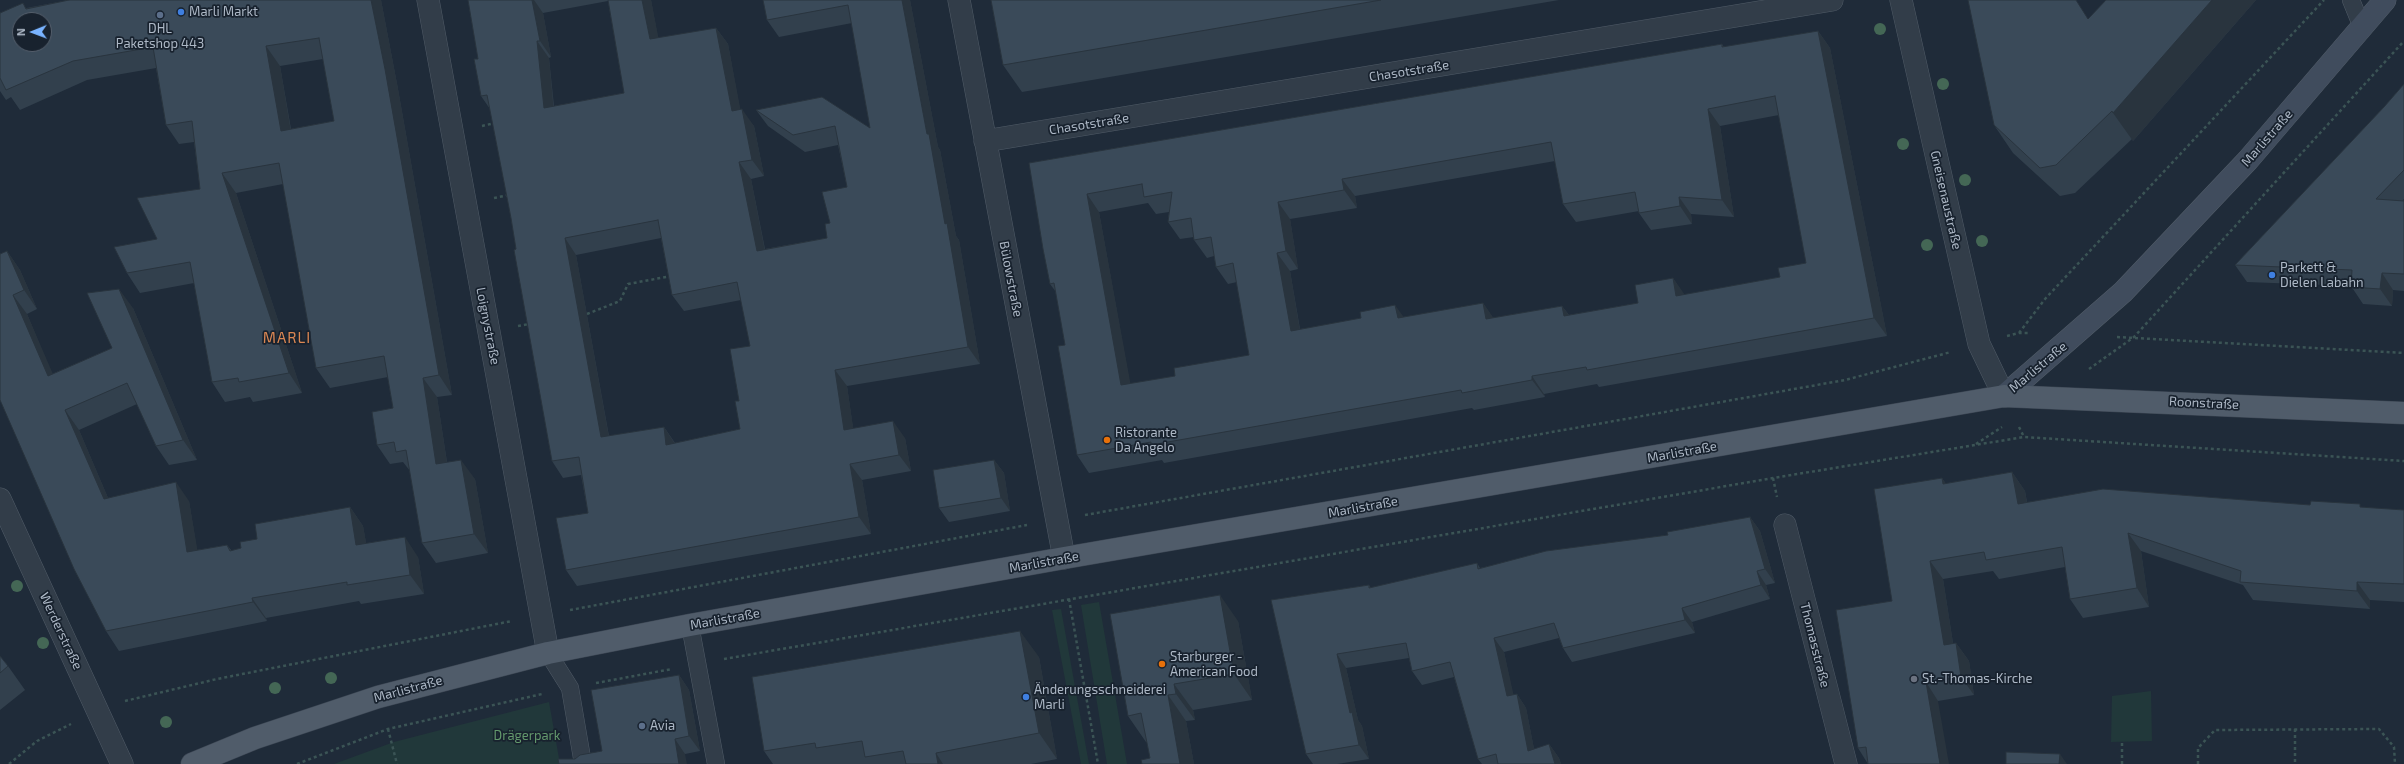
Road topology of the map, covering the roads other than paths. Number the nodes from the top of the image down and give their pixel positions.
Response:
1 (428, 0) edge
2 (959, 0) edge
3 (1832, 0) edge
4 (1901, 0) edge
5 (2351, 0) edge
6 (2385, 0) edge
7 (2362, 27) junction
8 (985, 141) junction
9 (2004, 396) junction
10 (2404, 412) edge
11 (0, 499) edge
12 (1785, 525) dead end
13 (1064, 558) junction
14 (690, 625) junction
15 (548, 653) junction
16 (122, 764) edge
17 (192, 764) edge
18 (583, 764) edge
19 (716, 764) edge
20 (1846, 764) edge

1 - 15 street, Loignystraße
2 - 8 street, Bülowstraße
3 - 8 street, Chasotstraße
4 - 9 street, Gneisenaustraße
5 - 7 lane
6 - 7 main road, Marlistraße
7 - 9 main road, Marlistraße
8 - 13 street, Bülowstraße
9 - 10 main road, Roonstraße
9 - 13 main road, Marlistraße
11 - 16 street, Werderstraße
12 - 20 street, Thomasstraße
13 - 14 main road, Marlistraße
14 - 15 main road, Marlistraße
14 - 19 lane
15 - 17 main road, Marlistraße
15 - 18 lane

